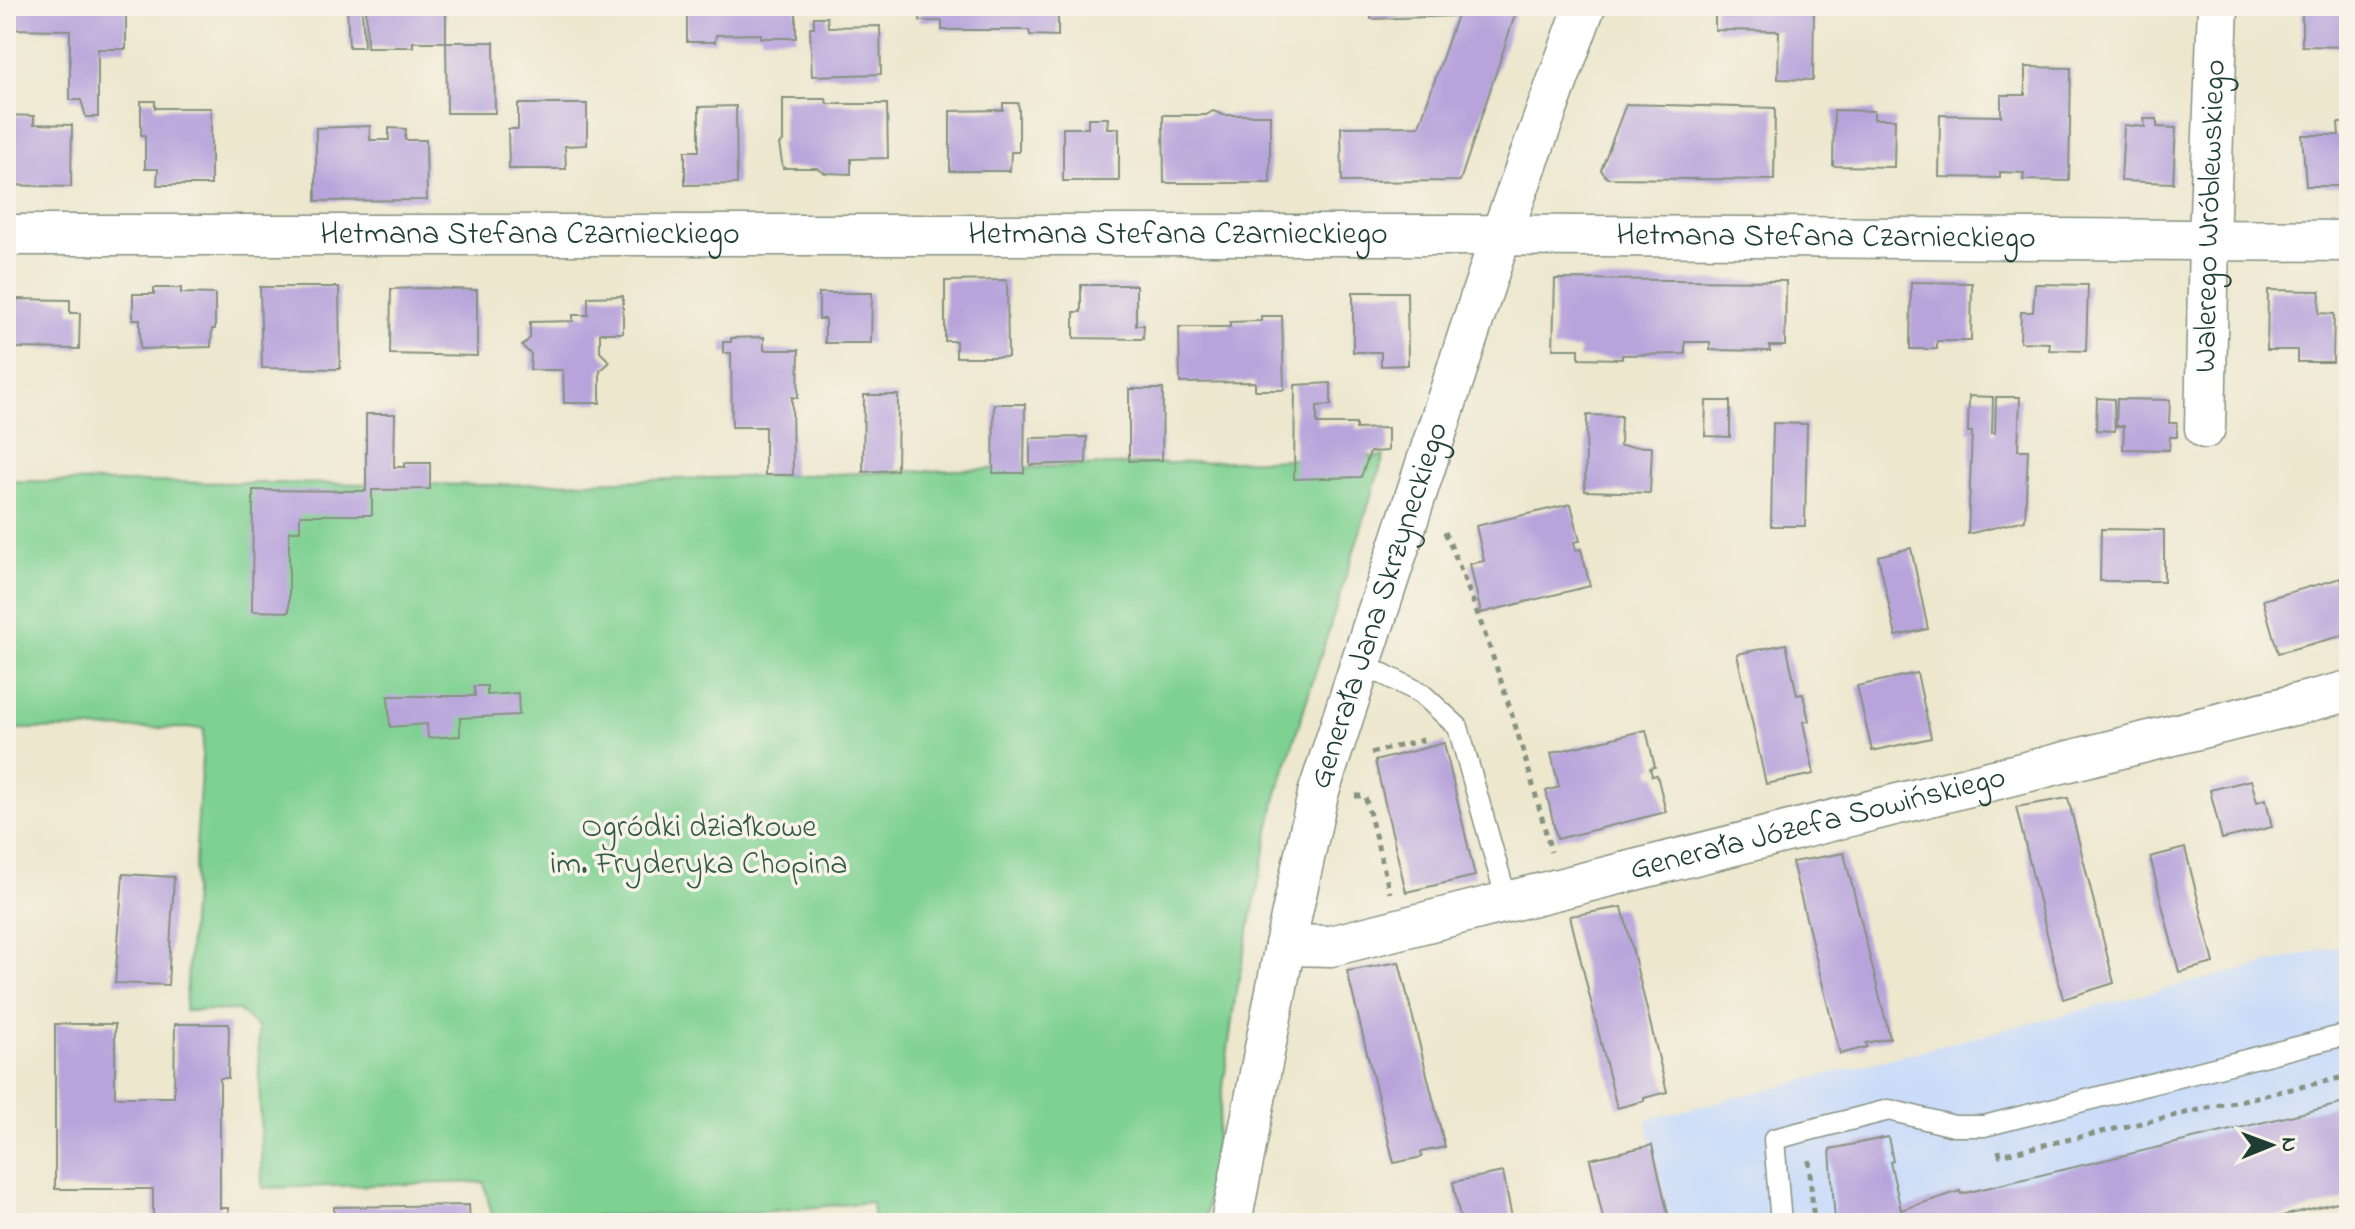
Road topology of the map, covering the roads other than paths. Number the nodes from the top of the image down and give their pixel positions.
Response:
1 (1585, 6) edge
2 (2218, 6) edge
3 (6, 235) edge
4 (1501, 235) junction
5 (2209, 239) junction
6 (2349, 241) edge
7 (2205, 428) dead end
8 (1359, 668) junction
9 (2349, 691) edge
10 (1507, 901) junction
11 (1285, 945) junction
12 (2349, 1034) edge
13 (1231, 1223) edge
14 (1781, 1223) edge

1 - 4 street, Generała Jana Skrzyneckiego
2 - 5 street, Walerego Wróblewskiego
3 - 4 street, Hetmana Stefana Czarnieckiego
4 - 5 street, Hetmana Stefana Czarnieckiego
4 - 8 street, Generała Jana Skrzyneckiego
5 - 6 street, Hetmana Stefana Czarnieckiego
5 - 7 street, Walerego Wróblewskiego
8 - 10 lane
8 - 11 street, Generała Jana Skrzyneckiego
9 - 10 street, Generała Józefa Sowińskiego
10 - 11 street, Generała Józefa Sowińskiego
11 - 13 street, Generała Jana Skrzyneckiego
12 - 14 lane

